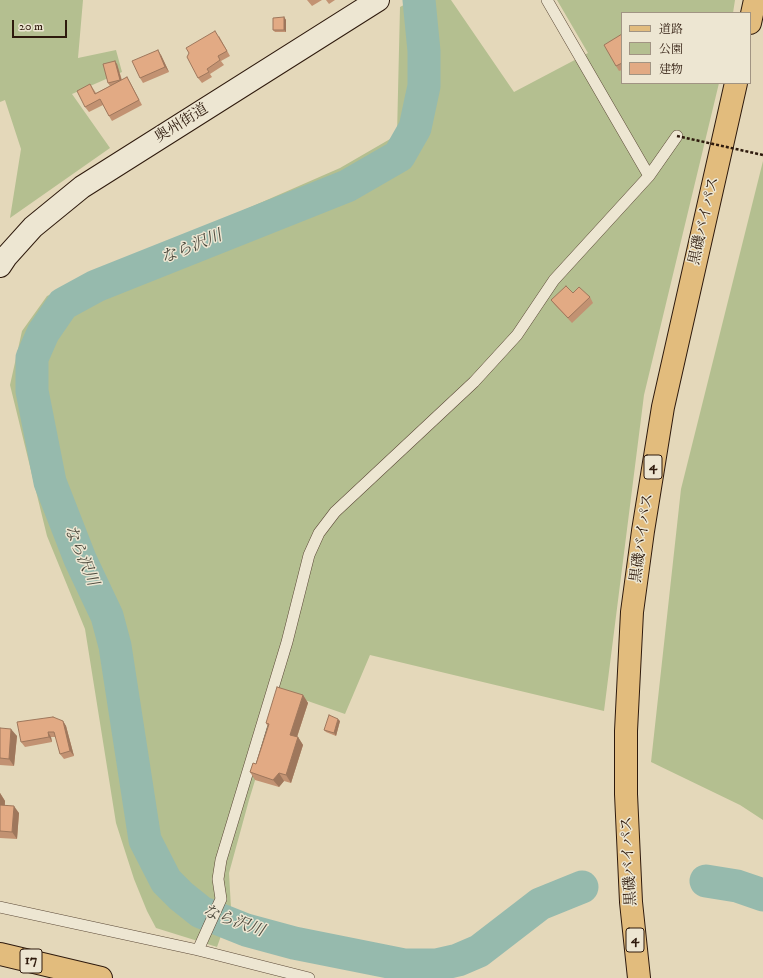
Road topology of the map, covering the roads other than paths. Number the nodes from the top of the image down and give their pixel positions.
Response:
1 (378, 0) edge
2 (547, 0) edge
3 (755, 0) edge
4 (751, 18) edge
5 (736, 84) edge
6 (677, 136) road end
7 (648, 176) junction
8 (0, 266) edge
9 (0, 907) edge
10 (198, 950) junction
11 (0, 954) edge
12 (62, 969) junction
13 (87, 978) edge
14 (101, 978) edge
15 (309, 978) edge
16 (639, 978) edge

1 - 8 main road, 奥州街道
2 - 7 lane
3 - 4 main road
5 - 16 main road, 黒磯バイパス / 4
6 - 7 lane
7 - 10 lane
9 - 10 lane
10 - 15 lane
11 - 12 main road, 17
12 - 13 main road, 17
12 - 14 main road, 17

